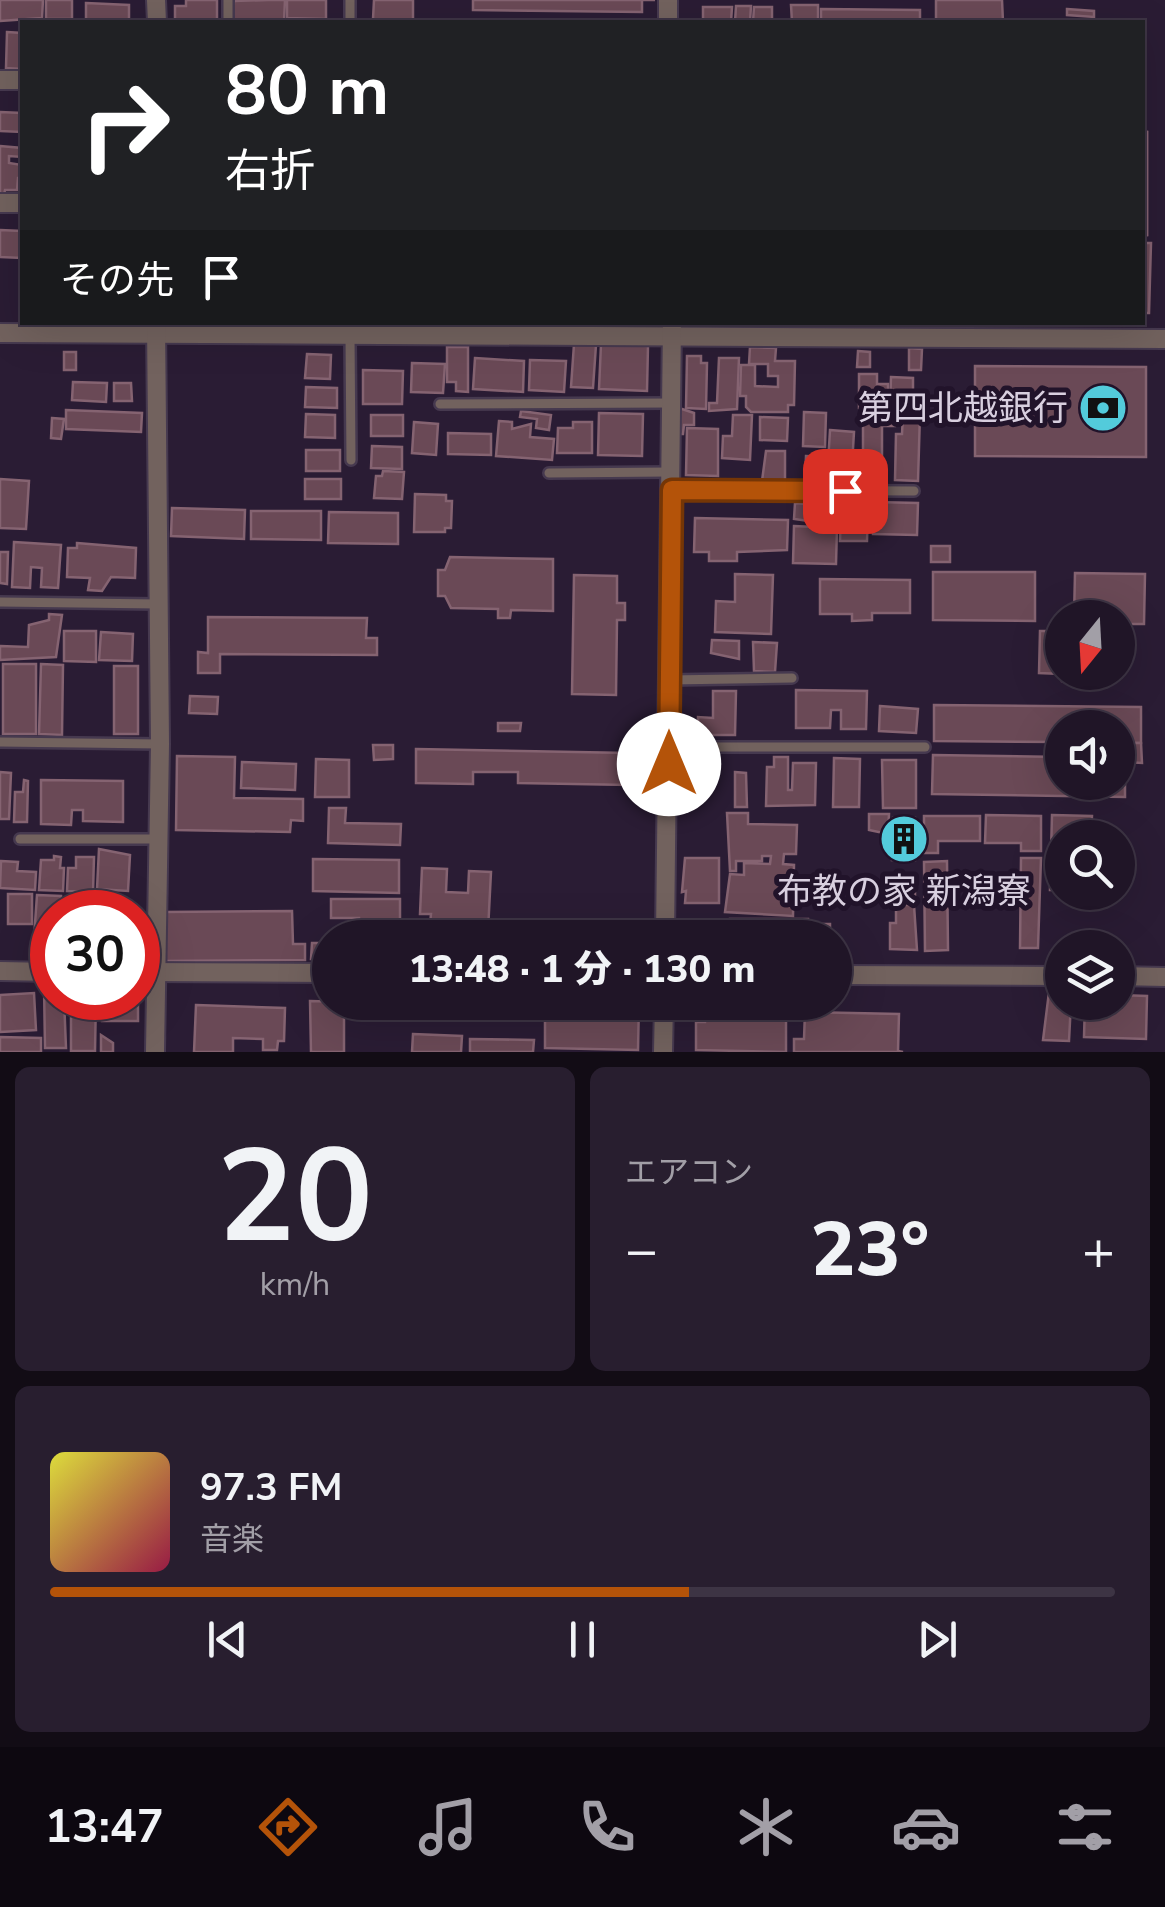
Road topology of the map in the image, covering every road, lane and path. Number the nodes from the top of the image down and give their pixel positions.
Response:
1 (228, 0) edge
2 (350, 0) edge
3 (350, 18) dead end
4 (228, 20) dead end
5 (156, 329) edge
6 (672, 329) edge
7 (0, 333) edge
8 (350, 336) junction
9 (1165, 339) edge
10 (672, 403) junction
11 (440, 404) dead end
12 (351, 460) dead end
13 (549, 473) dead end
14 (672, 481) junction
15 (914, 491) dead end
16 (0, 602) edge
17 (158, 604) junction
18 (792, 678) dead end
19 (669, 680) junction
20 (0, 742) edge
21 (160, 744) junction
22 (669, 747) junction
23 (925, 747) dead end
24 (20, 838) dead end
25 (159, 839) junction
26 (154, 890) edge
27 (665, 920) edge
28 (0, 971) edge
29 (30, 972) edge
30 (160, 972) edge
31 (312, 973) edge
32 (852, 975) edge
33 (1045, 976) edge
34 (1135, 976) edge
35 (1165, 976) edge
36 (152, 1020) edge
37 (664, 1020) edge
38 (155, 1052) edge
39 (663, 1052) edge

1 - 4 lane
2 - 3 lane
5 - 7 street
5 - 8 street
5 - 17 street
6 - 8 street
6 - 9 street
6 - 10 street
8 - 12 lane
10 - 11 lane
10 - 14 street
13 - 14 lane
14 - 15 lane
14 - 19 street
16 - 17 lane
17 - 21 street
18 - 19 lane
19 - 22 street
20 - 21 lane
21 - 25 street
22 - 23 lane
22 - 27 street
24 - 25 lane
25 - 26 street
28 - 29 street
30 - 31 street
32 - 33 street
34 - 35 street
36 - 38 street
37 - 39 street

